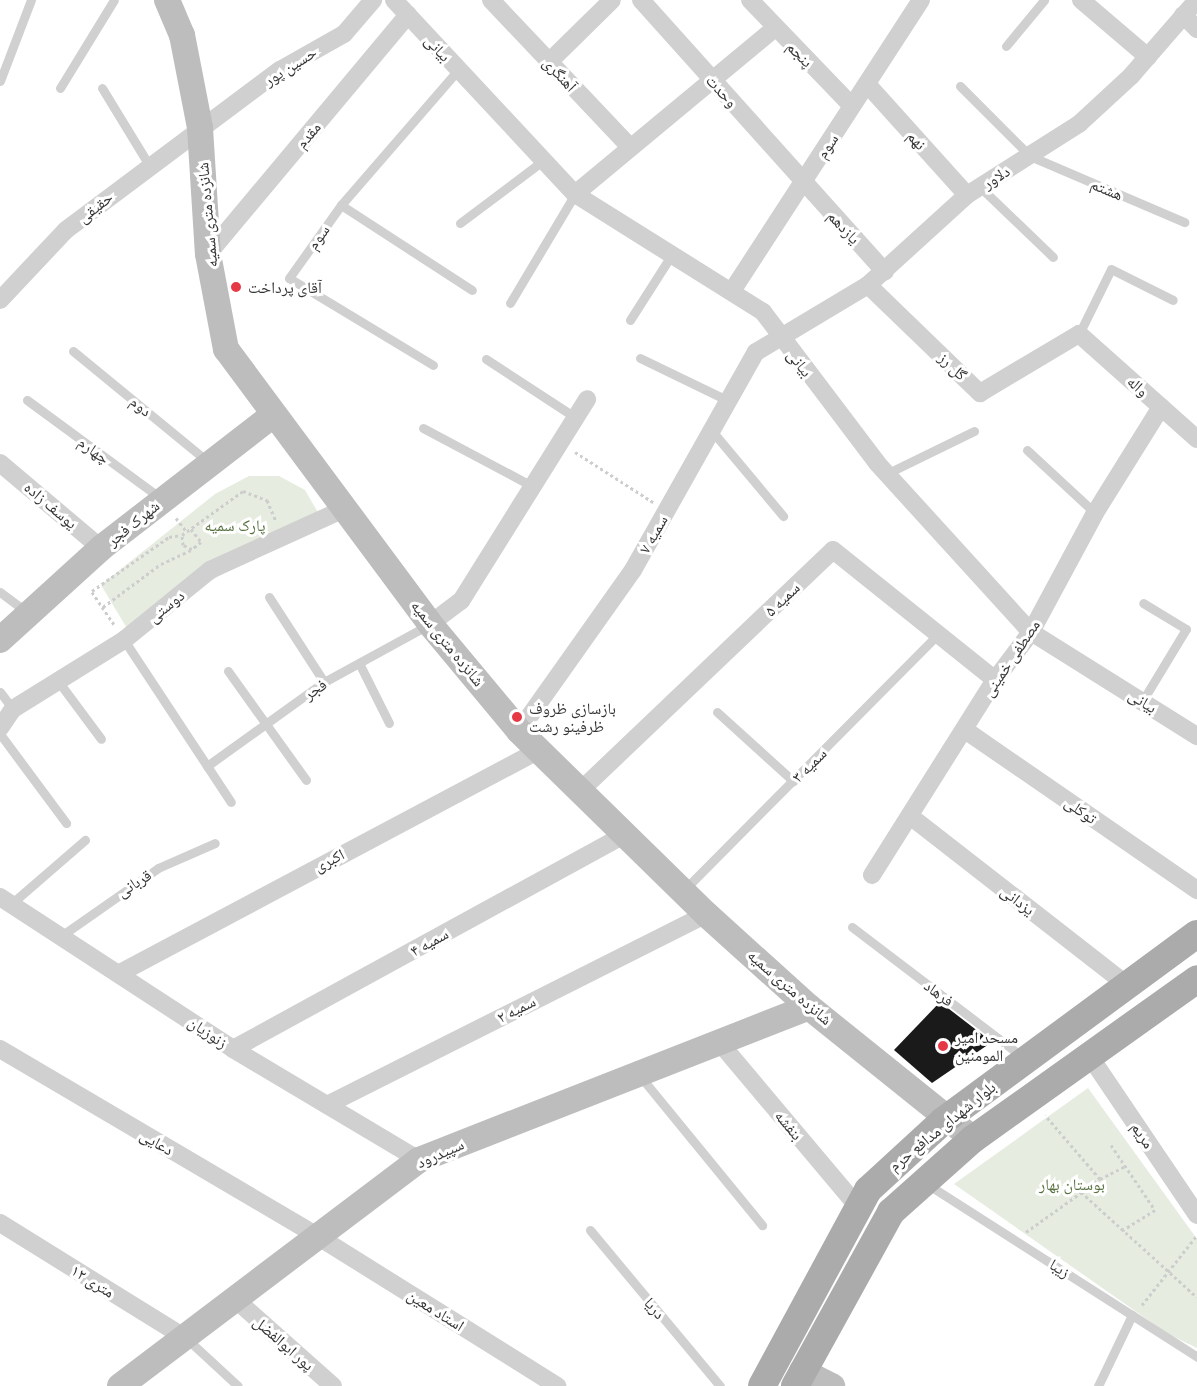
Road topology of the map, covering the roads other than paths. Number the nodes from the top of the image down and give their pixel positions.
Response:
1 (31, 0) edge
2 (114, 0) edge
3 (167, 0) edge
4 (373, 0) edge
5 (394, 0) edge
6 (491, 0) edge
7 (612, 0) edge
8 (641, 0) edge
9 (750, 0) edge
10 (1044, 0) edge
11 (1081, 0) edge
12 (1197, 0) edge
13 (919, 1) edge
14 (408, 15) junction
15 (1183, 15) junction
16 (775, 28) junction
17 (1197, 29) edge
18 (1006, 46) dead end
19 (1148, 57) junction
20 (549, 62) junction
21 (458, 70) junction
22 (0, 81) edge
23 (714, 82) junction
24 (867, 84) junction
25 (960, 86) dead end
26 (60, 88) dead end
27 (102, 88) dead end
28 (852, 106) junction
29 (200, 128) junction
30 (630, 147) junction
31 (1030, 156) junction
32 (540, 163) junction
33 (149, 165) junction
34 (803, 182) junction
35 (974, 191) junction
36 (575, 195) junction
37 (340, 205) junction
38 (1184, 222) dead end
39 (460, 223) dead end
40 (208, 254) junction
41 (672, 254) junction
42 (1053, 258) dead end
43 (885, 272) junction
44 (868, 285) junction
45 (472, 290) dead end
46 (732, 291) junction
47 (0, 300) edge
48 (1173, 300) dead end
49 (510, 303) dead end
50 (630, 320) dead end
51 (1079, 334) junction
52 (782, 340) junction
53 (73, 351) dead end
54 (640, 358) dead end
55 (486, 359) dead end
56 (433, 365) dead end
57 (587, 399) dead end
58 (27, 400) dead end
59 (729, 401) junction
60 (1161, 406) junction
61 (273, 415) junction
62 (576, 418) junction
63 (423, 428) dead end
64 (712, 431) junction
65 (974, 431) dead end
66 (1197, 439) edge
67 (1027, 450) dead end
68 (208, 462) junction
69 (0, 463) edge
70 (886, 474) junction
71 (534, 487) junction
72 (162, 499) junction
73 (346, 508) junction
74 (1095, 513) junction
75 (783, 516) dead end
76 (101, 548) junction
77 (0, 592) edge
78 (269, 597) dead end
79 (1143, 603) dead end
80 (29, 613) junction
81 (430, 624) junction
82 (1031, 632) junction
83 (119, 633) junction
84 (935, 637) junction
85 (0, 640) edge
86 (360, 663) junction
87 (228, 671) dead end
88 (995, 680) junction
89 (58, 681) junction
90 (324, 682) junction
91 (0, 692) edge
92 (1143, 700) junction
93 (13, 710) junction
94 (717, 712) dead end
95 (268, 722) junction
96 (389, 723) dead end
97 (0, 728) edge
98 (965, 730) junction
99 (519, 731) junction
100 (0, 735) edge
101 (1197, 736) edge
102 (100, 739) dead end
103 (540, 750) junction
104 (207, 766) junction
105 (306, 780) dead end
106 (793, 781) junction
107 (580, 791) junction
108 (231, 802) dead end
109 (910, 816) junction
110 (66, 823) dead end
111 (624, 835) junction
112 (85, 840) dead end
113 (214, 843) dead end
114 (872, 875) dead end
115 (1197, 890) edge
116 (682, 892) junction
117 (5, 901) edge
118 (706, 914) junction
119 (852, 927) dead end
120 (1197, 933) edge
121 (61, 936) junction
122 (120, 973) junction
123 (1197, 979) edge
124 (1126, 984) junction
125 (809, 1007) junction
126 (720, 1043) junction
127 (0, 1049) edge
128 (234, 1049) junction
129 (1089, 1055) junction
130 (1026, 1059) junction
131 (638, 1074) junction
132 (327, 1105) junction
133 (939, 1107) junction
134 (973, 1139) junction
135 (419, 1160) junction
136 (923, 1182) junction
137 (858, 1207) junction
138 (1197, 1215) edge
139 (0, 1223) edge
140 (762, 1225) dead end
141 (590, 1230) dead end
142 (314, 1234) junction
143 (235, 1299) junction
144 (1132, 1315) junction
145 (186, 1339) junction
146 (1197, 1357) edge
147 (799, 1379) edge
148 (120, 1386) edge
149 (238, 1386) edge
150 (333, 1386) edge
151 (557, 1386) edge
152 (720, 1386) edge
153 (762, 1386) edge
154 (832, 1386) edge
155 (1098, 1386) edge

1 - 22 lane
2 - 26 lane
3 - 29 street, شانزده متری سمیه
4 - 29 street, حسین پور
5 - 14 street, بیانی
6 - 20 street, آهنگری
7 - 20 street
8 - 23 street, وحدت
9 - 16 street, پنجم
10 - 18 lane
11 - 19 street
12 - 15 street, دلاور
13 - 24 street, سوم
14 - 21 street, بیانی
14 - 40 street, مقدم
15 - 17 street
15 - 19 street, دلاور
16 - 23 street
16 - 28 street, پنجم
19 - 31 street, دلاور
20 - 30 street, آهنگری
21 - 32 street, بیانی
21 - 37 lane, سوم
23 - 30 street
23 - 34 street, وحدت
24 - 28 street, سوم
24 - 35 street, نهم
25 - 31 lane
27 - 33 lane
28 - 34 street, سوم
29 - 33 street, حقیقی
29 - 40 street, شانزده متری سمیه
30 - 36 street
31 - 35 street, دلاور
31 - 38 lane, هشتم
32 - 36 street, بیانی
32 - 39 lane
33 - 47 street, حقیقی
34 - 43 street, یازدهم
34 - 46 street, سوم
35 - 42 lane
35 - 43 street, دلاور
36 - 41 street, بیانی
36 - 49 lane
37 - 45 lane
37 - 56 lane, سوم
40 - 61 street, شانزده متری سمیه
41 - 46 street, بیانی
41 - 50 lane
43 - 44 street, دلاور
44 - 51 street, گل رز
44 - 52 street, دلاور
46 - 52 street, بیانی
48 - 51 lane
51 - 60 street, واله
52 - 59 street, سمیه ۷
52 - 70 street, بیانی
53 - 68 lane, دوم
54 - 59 lane
55 - 62 lane
57 - 62 street
58 - 72 lane, چهارم
59 - 64 street, سمیه ۷
60 - 66 street, واله
60 - 74 street, مصطفی خمینی
61 - 68 street, شهرک فجر
61 - 73 street, شانزده متری سمیه
62 - 71 street
63 - 71 lane
64 - 75 lane
64 - 99 street, سمیه ۷
65 - 70 lane
67 - 74 lane
68 - 72 street, شهرک فجر
69 - 76 street, یوسف زاده
70 - 82 street, بیانی
71 - 81 street
72 - 76 street, شهرک فجر
73 - 81 street, شانزده متری سمیه
73 - 83 street, دوستی
74 - 82 street, مصطفی خمینی
76 - 80 street, شهرک فجر
77 - 80 lane
78 - 90 lane
79 - 92 lane
80 - 85 street, شهرک فجر
81 - 86 lane, فجر
81 - 99 street, شانزده متری سمیه
82 - 88 street, مصطفی خمینی
82 - 92 street, بیانی
83 - 89 street, دوستی
83 - 104 lane
84 - 88 street, سمیه ۵
84 - 106 lane, سمیه ۳
84 - 107 street, سمیه ۵
86 - 90 lane, فجر
86 - 96 lane
87 - 95 lane
88 - 98 street, مصطفی خمینی
89 - 93 street, دوستی
89 - 102 lane
90 - 95 lane, فجر
91 - 93 lane
92 - 101 street, بیانی
93 - 97 street, دوستی
94 - 106 lane
95 - 104 lane, فجر
95 - 105 lane
98 - 109 street, مصطفی خمینی
98 - 115 street, توکلی
99 - 103 street, شانزده متری سمیه
100 - 110 lane
103 - 107 street, شانزده متری سمیه
103 - 122 street, اکبری
104 - 108 lane
106 - 116 lane, سمیه ۳
107 - 111 street, شانزده متری سمیه
109 - 114 street, مصطفی خمینی
109 - 124 street, یزدانی
111 - 116 street, شانزده متری سمیه
111 - 128 street, سمیه ۴
112 - 117 lane
113 - 121 lane, قربانی
116 - 118 street, شانزده متری سمیه
117 - 121 street, زنوزیان
118 - 125 street, شانزده متری سمیه
118 - 132 street, سمیه ۲
119 - 130 lane, فرهاد
120 - 124 main road, بلوار شهدای مدافع حرم
121 - 122 street, زنوزیان
122 - 128 street, زنوزیان
123 - 129 main road, بلوار شهدای مدافع حرم
124 - 130 main road, بلوار شهدای مدافع حرم
125 - 126 street, سپیدرود
125 - 133 street, شانزده متری سمیه
126 - 131 street, سپیدرود
126 - 137 street, بنفشه
127 - 142 street, دعایی
128 - 132 street, زنوزیان
129 - 134 main road, بلوار شهدای مدافع حرم
129 - 138 street, مریم
130 - 133 main road, بلوار شهدای مدافع حرم
131 - 135 street, سپیدرود
131 - 140 lane
132 - 135 street, زنوزیان
133 - 134 street, شانزده متری سمیه
133 - 137 main road, بلوار شهدای مدافع حرم
134 - 136 main road, بلوار شهدای مدافع حرم
135 - 142 street, سپیدرود
136 - 144 lane, زیبا
136 - 147 main road, بلوار شهدای مدافع حرم
137 - 153 main road, بلوار شهدای مدافع حرم
139 - 145 street, ۱۲ متری
141 - 152 lane, دریا
142 - 143 street, سپیدرود
142 - 151 street, استاد معین
143 - 145 street, سپیدرود
143 - 150 street, پور ابوالفضل
144 - 146 lane, زیبا
144 - 155 lane
145 - 148 street, سپیدرود
145 - 149 lane
147 - 154 street

